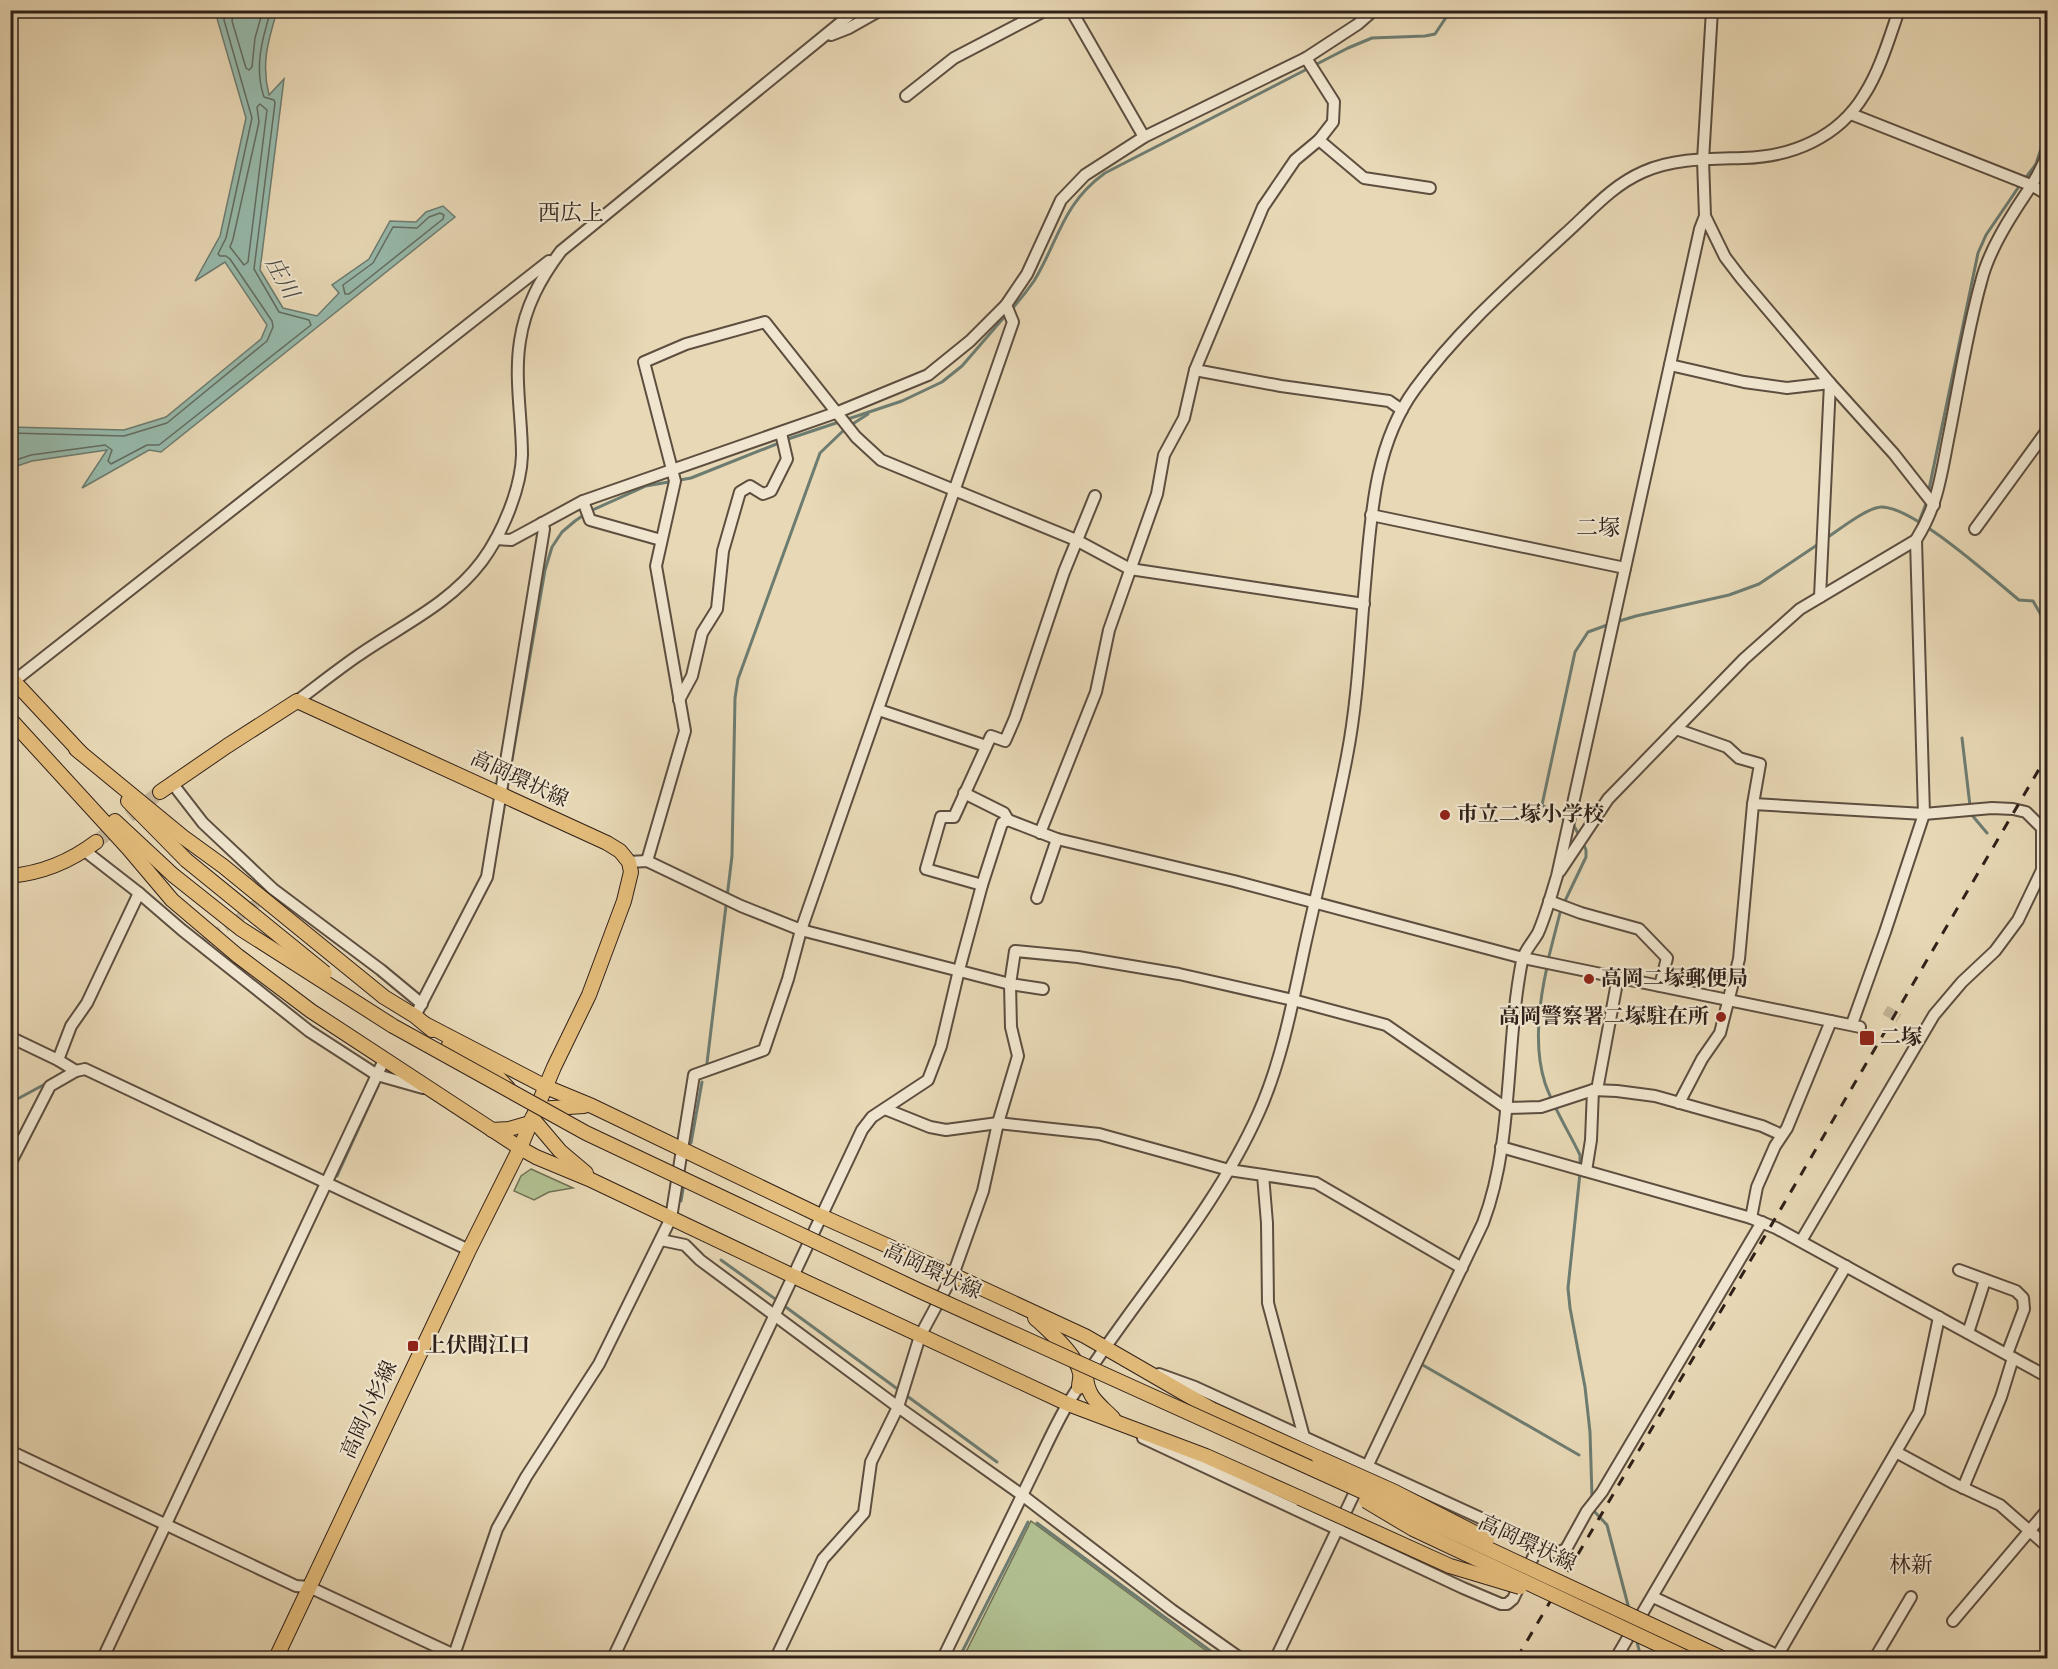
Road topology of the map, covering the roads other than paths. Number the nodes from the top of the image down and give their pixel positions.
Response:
1 (856, 10) edge
2 (881, 10) edge
3 (1046, 10) edge
4 (1071, 10) edge
5 (1374, 10) edge
6 (1712, 10) edge
7 (1899, 10) edge
8 (822, 38) junction
9 (1306, 58) junction
10 (906, 96) dead end
11 (1851, 114) junction
12 (1144, 137) junction
13 (1319, 140) junction
14 (2048, 152) edge
15 (1703, 160) junction
16 (2033, 186) junction
17 (1430, 188) dead end
18 (2048, 195) edge
19 (1705, 216) junction
20 (561, 251) junction
21 (1006, 304) junction
22 (1670, 365) junction
23 (1196, 370) junction
24 (1830, 383) junction
25 (1402, 410) junction
26 (838, 412) junction
27 (2048, 429) edge
28 (781, 433) junction
29 (672, 471) junction
30 (955, 491) junction
31 (1095, 496) dead end
32 (583, 501) junction
33 (1934, 505) junction
34 (1371, 515) junction
35 (542, 523) junction
36 (1975, 529) dead end
37 (496, 538) junction
38 (661, 540) junction
39 (1076, 540) junction
40 (1916, 540) junction
41 (1625, 568) junction
42 (1130, 569) junction
43 (1820, 597) junction
44 (1364, 604) junction
45 (12, 679) edge
46 (679, 700) junction
47 (297, 701) junction
48 (879, 710) junction
49 (13, 721) edge
50 (1676, 729) junction
51 (986, 746) junction
52 (76, 749) junction
53 (172, 783) junction
54 (160, 792) tunnel mouth
55 (964, 793) junction
56 (502, 795) junction
57 (1753, 804) junction
58 (1924, 814) junction
59 (1008, 820) junction
60 (2045, 831) edge
61 (1040, 832) junction
62 (1057, 838) junction
63 (91, 847) joint
64 (647, 861) junction
65 (629, 862) junction
66 (10, 876) edge
67 (1557, 876) junction
68 (982, 885) junction
69 (140, 892) junction
70 (1037, 898) dead end
71 (1549, 901) junction
72 (1315, 902) junction
73 (801, 930) junction
74 (1523, 958) junction
75 (959, 970) junction
76 (1618, 977) junction
77 (1010, 984) junction
78 (1660, 986) junction
79 (1043, 989) dead end
80 (1293, 1000) junction
81 (1729, 1000) junction
82 (421, 1015) junction
83 (1831, 1021) junction
84 (393, 1026) junction
85 (10, 1037) edge
86 (58, 1060) junction
87 (384, 1060) junction
88 (76, 1071) junction
89 (377, 1075) junction
90 (546, 1087) junction
91 (431, 1090) junction
92 (1595, 1090) junction
93 (1679, 1103) junction
94 (592, 1106) junction
95 (1506, 1108) junction
96 (885, 1109) junction
97 (533, 1116) junction
98 (998, 1123) junction
99 (492, 1130) junction
100 (1782, 1135) junction
101 (1500, 1147) junction
102 (520, 1148) junction
103 (683, 1151) junction
104 (10, 1164) edge
105 (1230, 1170) junction
106 (1586, 1171) junction
107 (1263, 1175) junction
108 (326, 1181) junction
109 (597, 1182) junction
110 (821, 1216) junction
111 (671, 1218) junction
112 (1756, 1220) junction
113 (661, 1240) junction
114 (1802, 1241) junction
115 (469, 1250) junction
116 (1846, 1266) junction
117 (1462, 1268) junction
118 (1959, 1270) dead end
119 (953, 1275) junction
120 (793, 1276) junction
121 (1985, 1280) junction
122 (1025, 1308) junction
123 (776, 1315) junction
124 (1939, 1317) junction
125 (1968, 1333) junction
126 (920, 1336) junction
127 (1104, 1348) junction
128 (2010, 1356) junction
129 (1145, 1369) junction
130 (1086, 1375) junction
131 (2048, 1377) edge
132 (1079, 1387) junction
133 (1068, 1404) junction
134 (898, 1407) junction
135 (1122, 1424) junction
136 (1304, 1437) junction
137 (10, 1451) edge
138 (1896, 1452) junction
139 (1316, 1463) junction
140 (1366, 1466) junction
141 (1963, 1488) junction
142 (1022, 1495) junction
143 (1455, 1507) junction
144 (2048, 1509) edge
145 (166, 1525) junction
146 (1338, 1528) junction
147 (2030, 1529) junction
148 (1539, 1545) junction
149 (2048, 1547) edge
150 (1427, 1571) junction
151 (309, 1587) junction
152 (1653, 1597) junction
153 (1911, 1597) dead end
154 (1562, 1600) junction
155 (1953, 1621) dead end
156 (456, 1657) edge
157 (1779, 1657) edge
158 (1617, 1658) edge
159 (103, 1659) edge
160 (276, 1659) edge
161 (613, 1659) edge
162 (776, 1659) edge
163 (943, 1659) edge
164 (1240, 1659) edge
165 (1276, 1659) edge
166 (1687, 1659) edge
167 (1722, 1659) edge
168 (1875, 1659) edge

1 - 8 street
2 - 8 street
3 - 10 street
4 - 12 street
5 - 9 street
6 - 15 street
7 - 11 street
8 - 20 street
9 - 12 street
9 - 13 street
11 - 15 street
11 - 16 street
12 - 21 street
13 - 17 street
13 - 23 street
14 - 16 street
15 - 19 street
15 - 25 street
16 - 18 street
16 - 33 street
19 - 22 street
19 - 24 street
20 - 37 street
20 - 45 street
21 - 26 street
21 - 30 street
22 - 24 street
22 - 41 street
23 - 25 street
23 - 42 street
24 - 33 street
24 - 43 street
25 - 34 street
26 - 28 street
26 - 29 street
26 - 30 street
27 - 36 street
28 - 29 street
28 - 46 street
29 - 32 street
29 - 38 street
30 - 39 street
30 - 48 street
31 - 39 street
32 - 35 street
32 - 38 street
33 - 40 street
34 - 41 street
34 - 44 street
35 - 37 street
35 - 56 street
37 - 47 street
38 - 46 street
39 - 42 street
39 - 51 street
40 - 43 street
40 - 58 street
41 - 67 street
42 - 44 street
42 - 61 street
43 - 50 street
44 - 72 street
45 - 52 main road
46 - 64 street
47 - 53 main road
47 - 56 main road, 高岡環状線
48 - 51 street
48 - 73 street
49 - 84 main road, 高岡環状線, bridge
49 - 87 main road
50 - 57 street
50 - 67 street
51 - 55 street
52 - 82 main road
52 - 84 main road, 高岡環状線, bridge
53 - 54 main road
53 - 82 street
55 - 59 street
55 - 68 street
56 - 65 main road, 高岡環状線
56 - 82 street
57 - 58 street
57 - 81 street
58 - 60 street
58 - 83 street
59 - 61 street
59 - 68 street
60 - 114 street
61 - 62 street
62 - 70 street
62 - 72 street
63 - 66 main road
63 - 69 street
64 - 65 street
64 - 73 street
65 - 90 main road
67 - 71 street
68 - 75 street
69 - 86 street
69 - 89 street
71 - 74 street
71 - 78 street
72 - 74 street
72 - 80 street
73 - 75 street
73 - 103 street
74 - 76 street
74 - 95 street
75 - 77 street
75 - 96 street
76 - 78 street
76 - 92 street
77 - 79 street
77 - 80 street
77 - 98 street
78 - 81 street
80 - 95 street
80 - 105 street
81 - 83 street
81 - 93 street
82 - 90 main road
82 - 97 main road
83 - 100 street
84 - 139 main road, 高岡環状線, bridge
85 - 86 street
86 - 88 street
87 - 89 street
87 - 91 main road
88 - 104 street
88 - 108 street
89 - 91 street
89 - 108 street
90 - 94 main road
90 - 97 main road
91 - 99 main road
92 - 93 street
92 - 95 street
92 - 106 street
93 - 100 street
94 - 97 main road
94 - 103 main road
95 - 101 street
96 - 98 street
96 - 110 street
97 - 99 main road
97 - 102 main road
97 - 109 main road
98 - 105 street
98 - 119 street
99 - 102 main road
100 - 112 street
101 - 106 street
101 - 117 street
102 - 109 main road
102 - 115 main road, 高岡小杉線
103 - 110 main road
103 - 111 street
105 - 107 street
105 - 127 street
106 - 112 street
107 - 117 street
107 - 136 street
108 - 115 street
108 - 145 street
109 - 111 main road
110 - 119 main road
110 - 120 street
111 - 113 street
111 - 120 main road
112 - 114 street
112 - 148 street
113 - 123 street
113 - 156 street
114 - 116 street
115 - 151 main road, 高岡小杉線
116 - 124 street
116 - 152 street
117 - 140 street
118 - 121 street
119 - 122 main road
119 - 126 street
120 - 123 street
120 - 126 main road
121 - 125 street
121 - 128 street
122 - 127 main road
122 - 132 main road
123 - 134 street
123 - 161 street
124 - 125 street
124 - 138 street
125 - 128 street
126 - 133 main road
126 - 134 street
127 - 129 main road
127 - 130 street
128 - 131 street
128 - 141 street
129 - 136 street
129 - 139 main road
130 - 132 street
130 - 135 main road
132 - 133 street
133 - 135 main road
133 - 142 street
134 - 142 street
134 - 162 street
135 - 146 street
135 - 154 main road, bridge
136 - 140 street
137 - 145 street
138 - 141 street
138 - 157 street
139 - 154 main road, 高岡環状線, bridge
139 - 167 main road, 高岡環状線, bridge
140 - 143 street
140 - 146 street
141 - 147 street
142 - 163 street
142 - 164 street
143 - 148 street
143 - 150 street
144 - 147 street
145 - 151 street
145 - 159 street
146 - 150 street
146 - 165 street
147 - 149 street
147 - 155 street
148 - 150 street
151 - 156 street
151 - 160 main road, 高岡小杉線
152 - 157 street
152 - 158 street
153 - 168 street
154 - 166 main road, 高岡環状線, bridge

